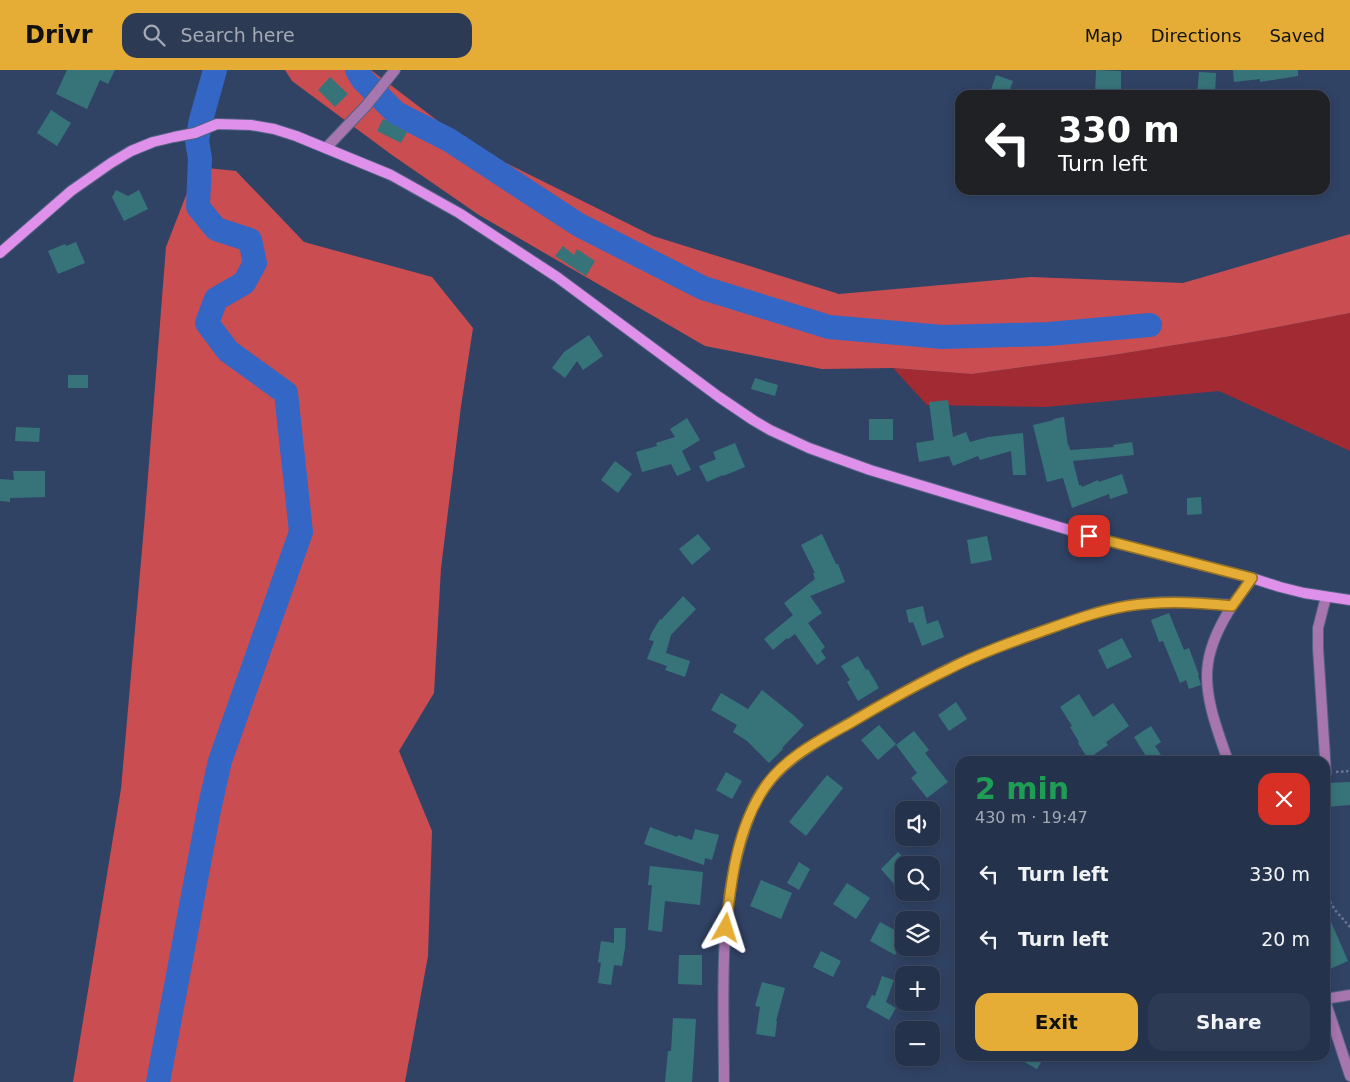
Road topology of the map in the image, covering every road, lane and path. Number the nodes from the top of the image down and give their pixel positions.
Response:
1 (395, 70) edge
2 (326, 148) junction
3 (0, 254) edge
4 (1252, 578) junction
5 (1326, 597) junction
6 (1350, 600) edge
7 (1232, 606) junction
8 (1226, 756) edge
9 (1325, 756) edge
10 (1330, 902) edge
11 (1350, 927) edge
12 (1350, 995) edge
13 (1330, 999) edge
14 (1330, 1015) edge
15 (1350, 1076) edge
16 (724, 1082) edge

1 - 2 street
2 - 3 main road
2 - 4 main road
4 - 5 main road
4 - 7 street
5 - 6 main road
5 - 9 street
7 - 8 street
7 - 16 street
10 - 11 path
12 - 13 street
14 - 15 street

